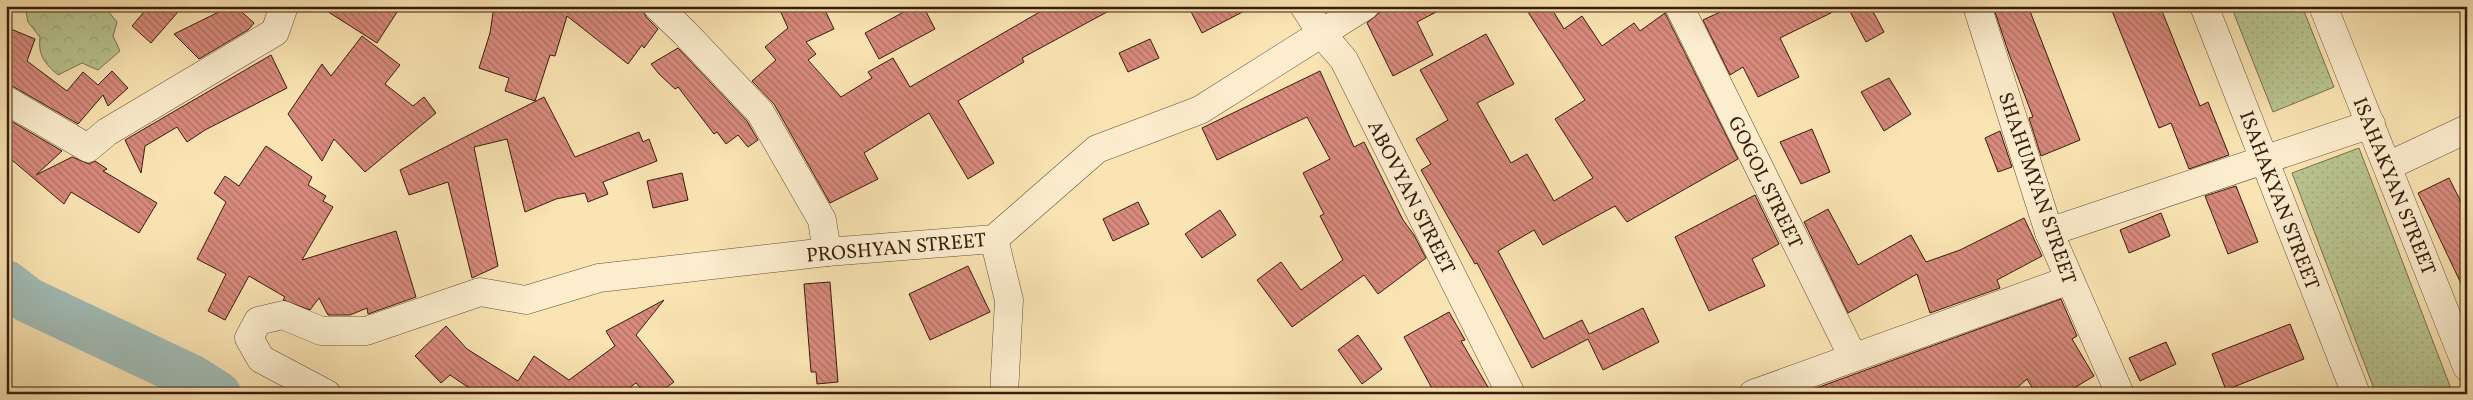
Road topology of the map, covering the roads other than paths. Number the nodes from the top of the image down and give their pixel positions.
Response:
1 (284, 6) edge
2 (657, 6) edge
3 (1304, 6) edge
4 (1365, 6) edge
5 (1679, 6) edge
6 (1977, 6) edge
7 (2204, 6) edge
8 (2323, 6) edge
9 (1322, 34) junction
10 (6, 100) edge
11 (2371, 124) junction
12 (2467, 129) edge
13 (2265, 160) junction
14 (2388, 166) junction
15 (2049, 232) junction
16 (994, 239) junction
17 (827, 252) junction
18 (2069, 280) junction
19 (1853, 357) junction
20 (2467, 367) edge
21 (327, 394) edge
22 (1004, 394) edge
23 (1511, 394) edge
24 (1753, 394) edge
25 (2120, 394) edge
26 (2356, 394) edge

1 - 10 street
2 - 17 street
3 - 9 street, ABOVYAN STREET
4 - 9 street, PROSHYAN STREET
5 - 19 street, GOGOL STREET
6 - 15 street, SHAHUMYAN STREET
7 - 13 street, ISAHAKYAN STREET
8 - 11 street, ISAHAKYAN STREET
9 - 16 street, PROSHYAN STREET
9 - 23 street, ABOVYAN STREET
11 - 13 street
11 - 14 street, ISAHAKYAN STREET
12 - 14 street
13 - 15 street
13 - 26 street, ISAHAKYAN STREET
14 - 20 street, ISAHAKYAN STREET
15 - 18 street, SHAHUMYAN STREET
16 - 17 street, PROSHYAN STREET
16 - 22 street
17 - 21 street, PROSHYAN STREET
18 - 19 street
18 - 25 street, SHAHUMYAN STREET
19 - 24 street

